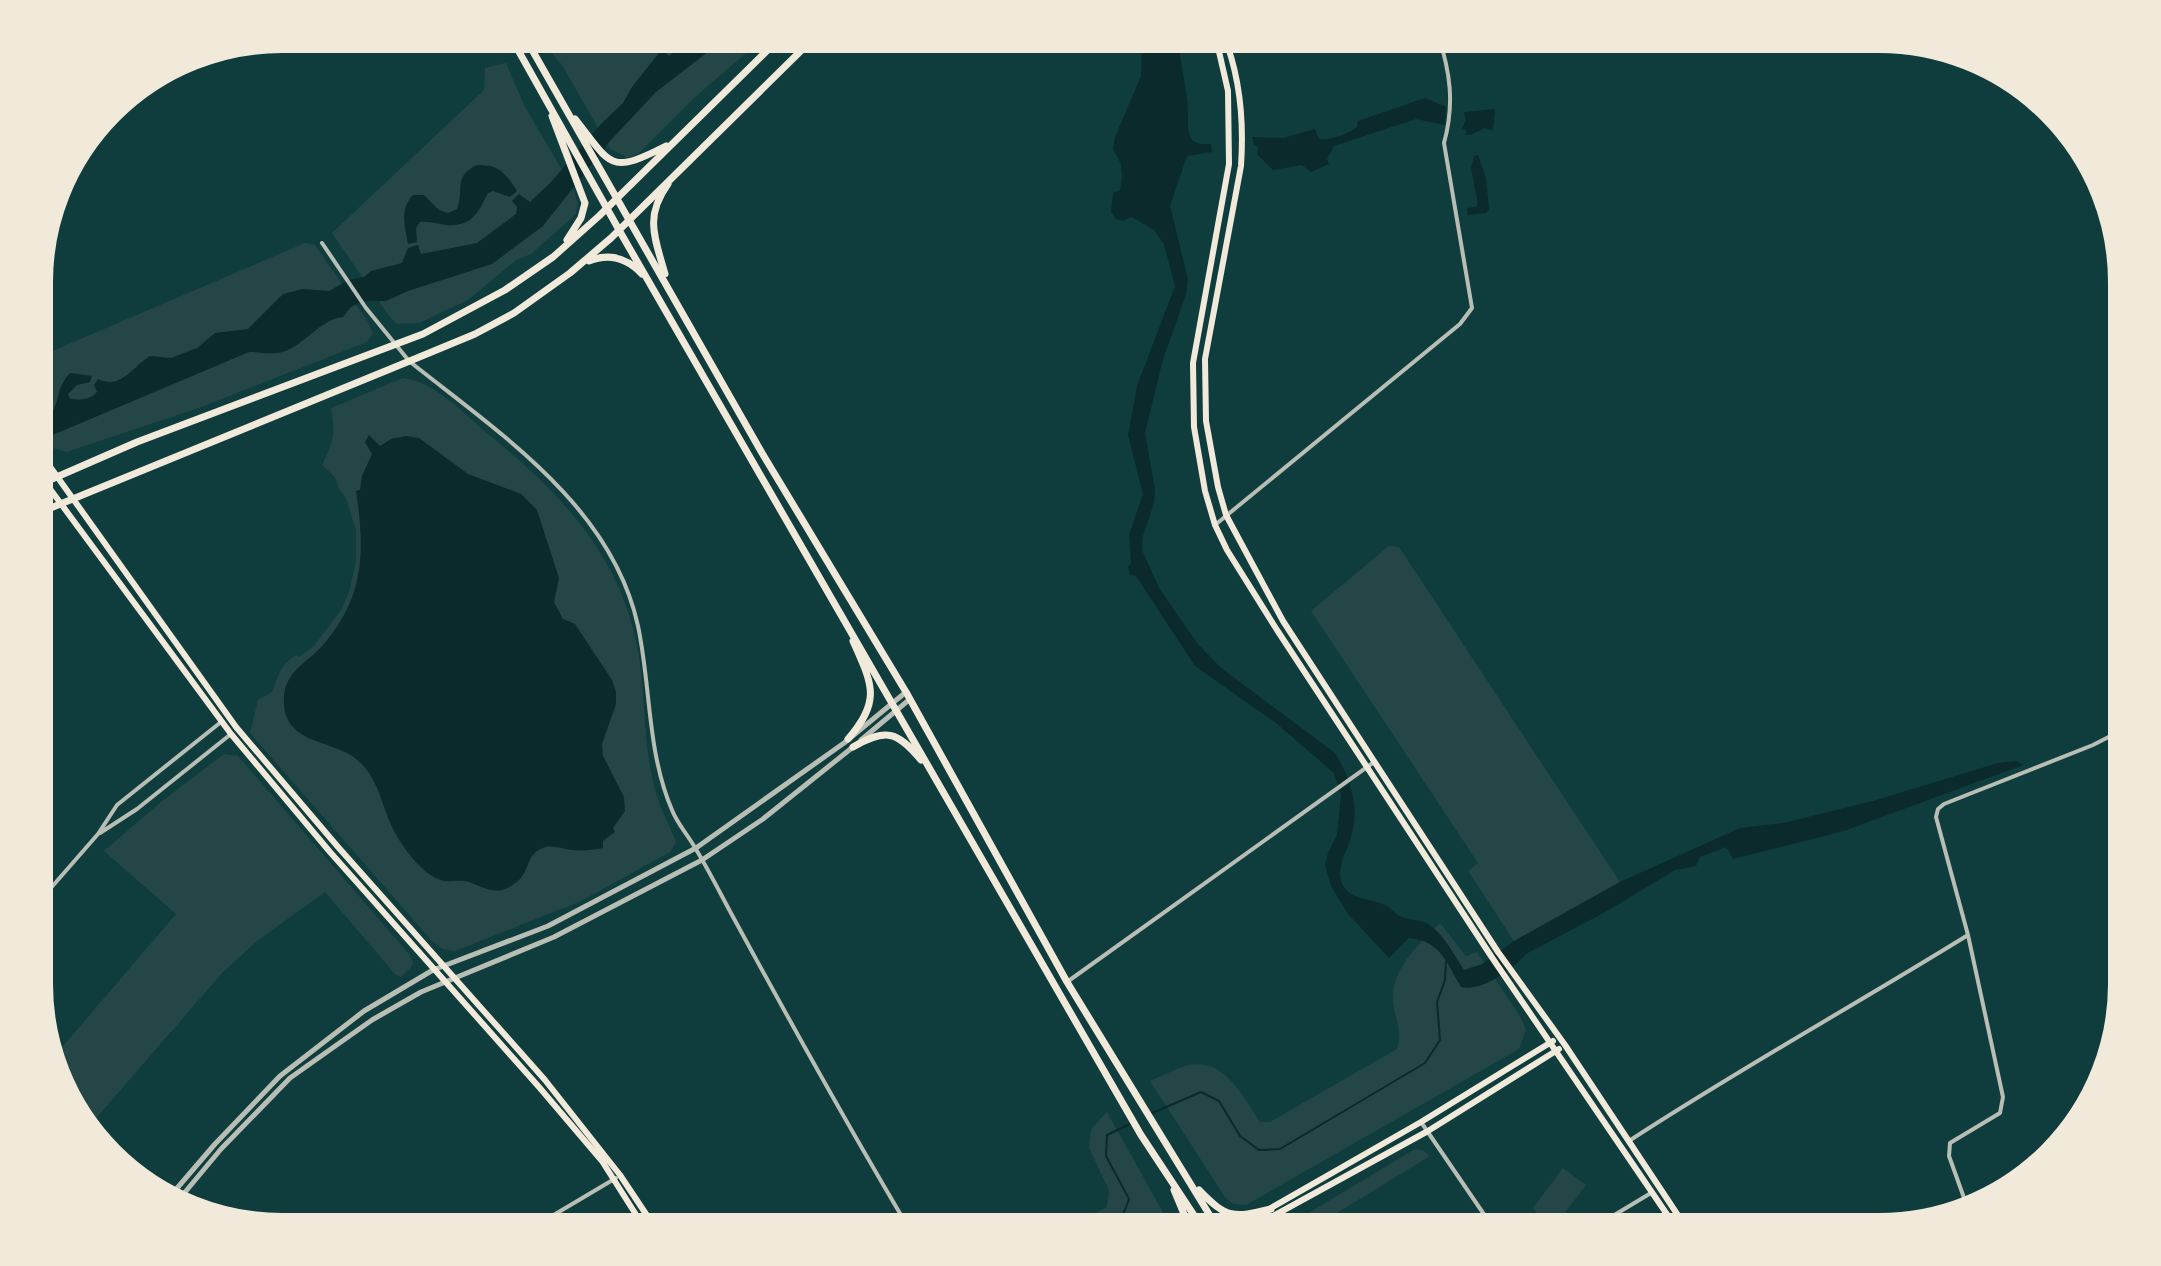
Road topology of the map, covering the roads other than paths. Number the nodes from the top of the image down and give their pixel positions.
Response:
1 (517, 48) edge
2 (531, 48) edge
3 (770, 48) edge
4 (804, 48) edge
5 (1218, 48) edge
6 (1228, 48) edge
7 (1443, 48) edge
8 (545, 97) junction
9 (585, 138) junction
10 (672, 143) junction
11 (686, 162) junction
12 (616, 198) junction
13 (606, 207) junction
14 (630, 218) junction
15 (619, 229) junction
16 (322, 243) dead end
17 (553, 257) junction
18 (570, 273) junction
19 (653, 288) junction
20 (669, 288) junction
21 (394, 346) junction
22 (409, 361) junction
23 (48, 464) edge
24 (58, 477) junction
25 (48, 481) edge
26 (48, 487) edge
27 (73, 499) junction
28 (60, 505) junction
29 (48, 510) edge
30 (1226, 515) junction
31 (1215, 525) junction
32 (840, 609) junction
33 (908, 696) junction
34 (895, 706) junction
35 (222, 721) junction
36 (231, 734) junction
37 (2112, 735) edge
38 (851, 743) junction
39 (1372, 763) junction
40 (940, 785) junction
41 (98, 834) junction
42 (696, 848) junction
43 (702, 860) junction
44 (48, 891) edge
45 (1968, 935) junction
46 (443, 968) junction
47 (433, 970) junction
48 (1508, 974) junction
49 (454, 979) junction
50 (1067, 982) junction
51 (445, 983) junction
52 (1560, 1038) junction
53 (1551, 1043) junction
54 (1565, 1045) junction
55 (1557, 1050) junction
56 (1421, 1122) junction
57 (1428, 1131) junction
58 (1629, 1141) junction
59 (1163, 1167) junction
60 (617, 1177) junction
61 (1191, 1183) junction
62 (174, 1191) edge
63 (1653, 1191) junction
64 (182, 1195) edge
65 (1965, 1201) edge
66 (1271, 1209) junction
67 (1278, 1215) junction
68 (1184, 1217) edge
69 (1196, 1217) edge
70 (1211, 1217) edge
71 (1256, 1217) edge
72 (1273, 1217) edge
73 (1276, 1217) edge
74 (1486, 1217) edge
75 (1610, 1217) edge
76 (1670, 1217) edge
77 (1679, 1217) edge
78 (549, 1218) edge
79 (639, 1218) edge
80 (647, 1218) edge
81 (902, 1218) edge

1 - 8 main road
2 - 9 main road
3 - 10 main road
4 - 11 main road
5 - 31 main road
6 - 30 main road
7 - 30 street
8 - 13 main road
8 - 17 main road
9 - 10 main road
9 - 12 main road
10 - 12 main road
11 - 14 main road
11 - 20 main road
12 - 13 main road
12 - 14 main road
13 - 15 main road
13 - 17 main road
14 - 15 main road
14 - 20 main road
15 - 18 main road
15 - 19 main road
16 - 21 street
17 - 21 main road
18 - 19 main road
18 - 22 main road
19 - 32 main road
20 - 33 main road
21 - 22 street
21 - 24 main road
22 - 27 main road
22 - 42 street
23 - 24 main road
24 - 25 main road
24 - 27 main road
26 - 28 main road
27 - 28 main road
27 - 46 main road
28 - 29 main road
28 - 35 main road
30 - 31 street
30 - 39 main road
31 - 39 main road
32 - 34 main road
32 - 38 main road
33 - 34 street
33 - 50 main road
34 - 38 street
34 - 40 main road
35 - 36 main road
35 - 41 street
36 - 41 street
36 - 47 main road
37 - 45 street
38 - 40 main road
38 - 42 street
38 - 43 street
39 - 48 main road
39 - 50 street
40 - 59 main road
41 - 44 street
42 - 43 street
42 - 46 street
43 - 49 street
43 - 81 street
45 - 58 street
45 - 65 street
46 - 47 street
46 - 49 main road
47 - 51 main road
47 - 62 street
48 - 52 main road
48 - 53 main road
49 - 51 street
49 - 60 main road
50 - 61 main road
51 - 60 main road
51 - 64 street
52 - 53 main road
52 - 54 main road
53 - 55 main road
53 - 56 main road
54 - 55 main road
54 - 58 main road
55 - 57 main road
55 - 63 main road
56 - 57 street
56 - 66 main road
57 - 67 main road
57 - 74 street
58 - 77 main road
59 - 68 main road
59 - 69 main road
60 - 78 street
60 - 79 main road
60 - 80 main road
61 - 66 main road
61 - 70 main road
63 - 75 street
63 - 76 main road
66 - 71 main road
67 - 72 main road
67 - 73 main road

